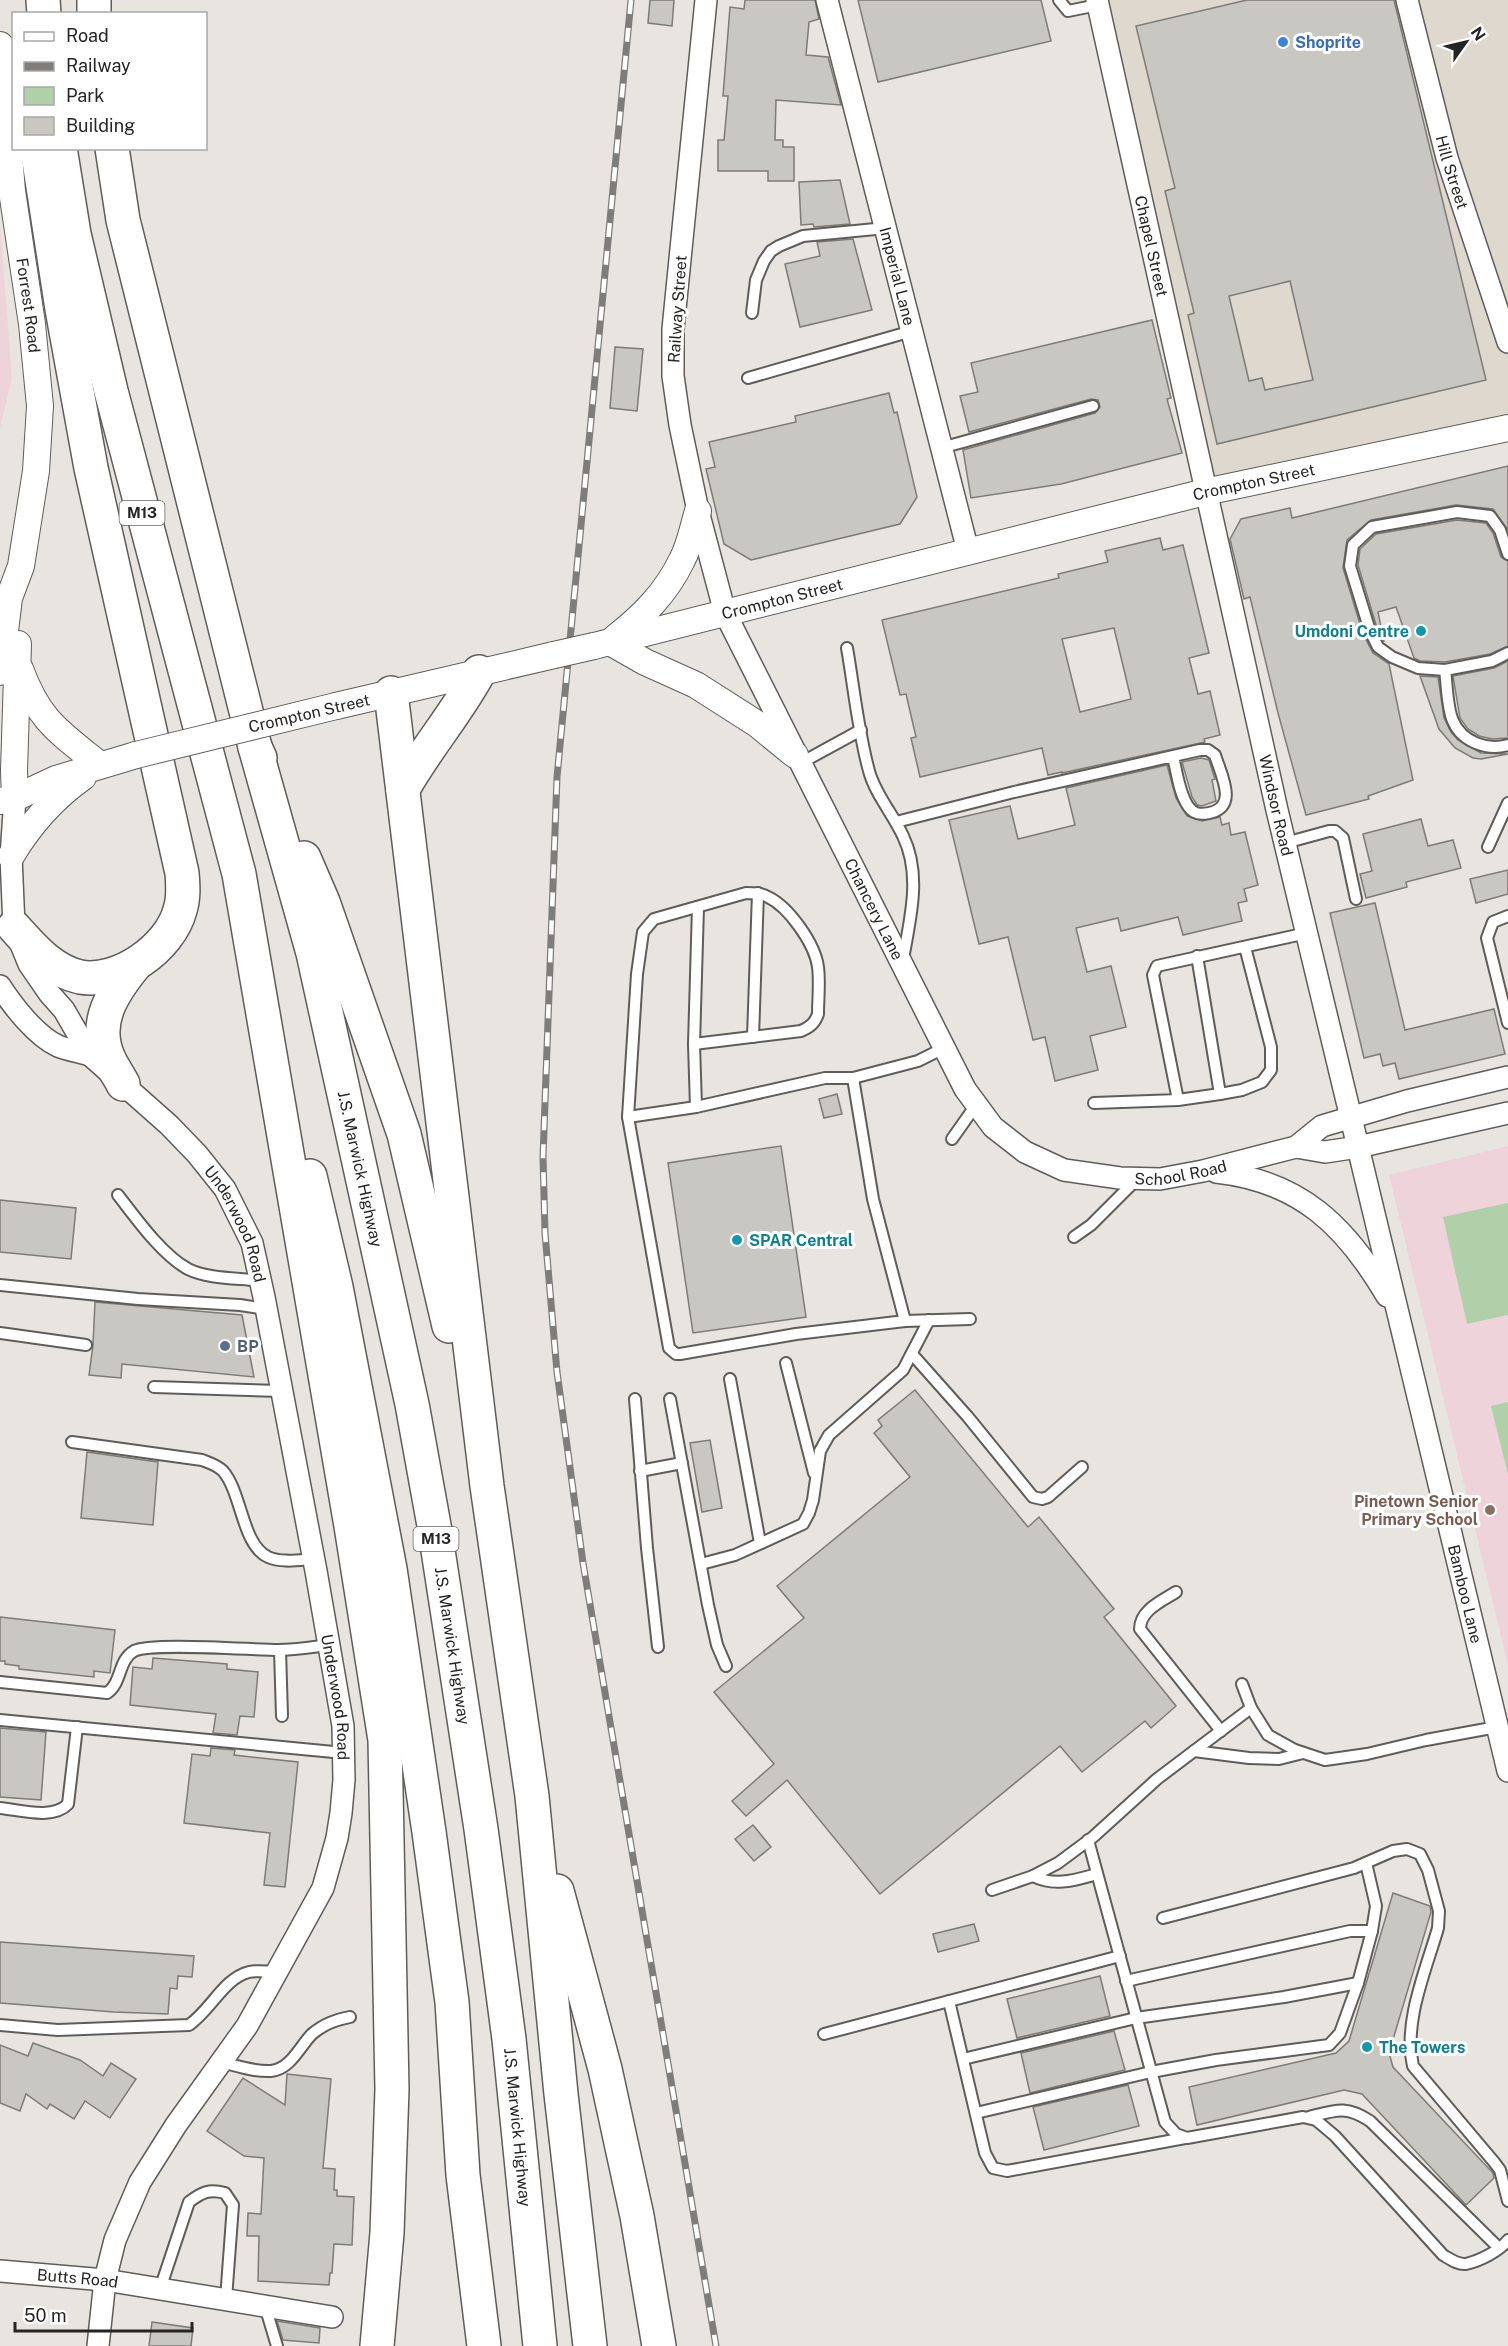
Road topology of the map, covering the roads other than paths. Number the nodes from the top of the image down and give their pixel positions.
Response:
1 (706, 0) edge
2 (827, 0) edge
3 (1059, 0) edge
4 (1407, 0) edge
5 (1097, 2) edge
6 (0, 45) edge
7 (37, 150) edge
8 (60, 150) edge
9 (112, 150) edge
10 (886, 228) junction
11 (752, 314) dead end
12 (912, 331) junction
13 (1508, 342) edge
14 (748, 378) dead end
15 (1093, 406) dead end
16 (1508, 428) edge
17 (941, 448) junction
18 (1205, 492) junction
19 (698, 511) junction
20 (968, 551) junction
21 (1508, 554) edge
22 (724, 613) junction
23 (602, 644) junction
24 (848, 648) dead end
25 (1508, 653) edge
26 (4, 666) edge
27 (493, 669) junction
28 (1444, 670) junction
29 (391, 693) junction
30 (861, 730) junction
31 (1508, 745) edge
32 (255, 747) junction
33 (1173, 757) junction
34 (797, 759) junction
35 (100, 765) junction
36 (7, 772) edge
37 (56, 779) junction
38 (403, 789) junction
39 (7, 800) edge
40 (1508, 803) edge
41 (896, 822) junction
42 (1285, 843) junction
43 (1488, 847) dead end
44 (11, 856) junction
45 (239, 874) junction
46 (758, 893) junction
47 (1356, 899) dead end
48 (698, 907) junction
49 (1508, 916) edge
50 (14, 927) junction
51 (1307, 933) junction
52 (1245, 946) junction
53 (1197, 956) junction
54 (135, 965) junction
55 (902, 966) junction
56 (0, 986) edge
57 (1508, 1023) edge
58 (753, 1037) junction
59 (694, 1044) junction
60 (944, 1048) junction
61 (90, 1055) junction
62 (1508, 1077) edge
63 (853, 1078) junction
64 (123, 1084) junction
65 (1220, 1094) junction
66 (1178, 1100) junction
67 (1094, 1103) dead end
68 (976, 1105) junction
69 (696, 1107) junction
70 (1508, 1113) edge
71 (628, 1117) junction
72 (1351, 1118) junction
73 (952, 1139) dead end
74 (1296, 1147) junction
75 (1358, 1147) junction
76 (1064, 1170) joint
77 (1203, 1171) junction
78 (1137, 1178) junction
79 (118, 1195) dead end
80 (1074, 1237) dead end
81 (261, 1281) junction
82 (0, 1285) edge
83 (266, 1309) junction
84 (1396, 1312) junction
85 (970, 1319) dead end
86 (929, 1320) junction
87 (905, 1321) junction
88 (0, 1333) edge
89 (86, 1345) dead end
90 (912, 1354) junction
91 (786, 1363) dead end
92 (730, 1379) dead end
93 (154, 1387) dead end
94 (281, 1391) junction
95 (634, 1399) dead end
96 (670, 1399) dead end
97 (72, 1442) dead end
98 (682, 1463) junction
99 (1082, 1467) dead end
100 (640, 1471) junction
101 (816, 1480) junction
102 (487, 1486) junction
103 (760, 1543) junction
104 (314, 1559) junction
105 (701, 1564) junction
106 (1176, 1592) dead end
107 (329, 1645) junction
108 (658, 1647) dead end
109 (280, 1650) junction
110 (726, 1666) dead end
111 (0, 1682) edge
112 (1242, 1684) dead end
113 (1251, 1708) junction
114 (282, 1716) dead end
115 (0, 1719) edge
116 (77, 1727) junction
117 (1497, 1727) junction
118 (1221, 1731) junction
119 (1194, 1751) junction
120 (344, 1753) junction
121 (1303, 1753) junction
122 (1508, 1771) edge
123 (532, 1796) junction
124 (0, 1808) edge
125 (1088, 1840) junction
126 (1366, 1863) junction
127 (1097, 1874) junction
128 (1033, 1876) junction
129 (992, 1890) dead end
130 (1163, 1918) dead end
131 (1372, 1931) junction
132 (1120, 1956) junction
133 (277, 1972) junction
134 (1126, 1981) junction
135 (1358, 1983) junction
136 (949, 2001) junction
137 (350, 2016) dead end
138 (1136, 2018) junction
139 (0, 2025) edge
140 (824, 2034) dead end
141 (963, 2059) junction
142 (221, 2062) junction
143 (1151, 2072) junction
144 (976, 2113) junction
145 (1310, 2117) junction
146 (1187, 2138) junction
147 (1508, 2201) edge
148 (1508, 2240) edge
149 (1498, 2248) junction
150 (0, 2271) edge
151 (105, 2280) junction
152 (160, 2289) junction
153 (226, 2299) junction
154 (265, 2306) junction
155 (332, 2317) dead end
156 (98, 2346) edge
157 (277, 2346) edge
158 (376, 2346) edge
159 (484, 2346) edge
160 (540, 2346) edge
161 (590, 2346) edge
162 (659, 2346) edge

1 - 19 street, Railway Street
2 - 10 street, Imperial Lane
3 - 5 lane
4 - 13 street, Hill Street
5 - 18 street, Chapel Street
6 - 26 street, Forrest Road
7 - 54 highway
8 - 45 highway, M13
9 - 32 highway, M13
10 - 11 lane
10 - 12 street, Imperial Lane
12 - 14 lane
12 - 17 street, Imperial Lane
15 - 17 lane
16 - 18 street, Crompton Street
17 - 20 street, Imperial Lane
18 - 20 street, Crompton Street
18 - 42 street, Windsor Road
19 - 22 street, Railway Street
19 - 23 street
20 - 22 street, Crompton Street
21 - 28 lane
22 - 23 street, Crompton Street
22 - 34 street, Chancery Lane
23 - 27 street, Crompton Street, bridge
23 - 34 street
24 - 30 lane
25 - 28 lane
26 - 35 street
26 - 36 street, Forrest Road
27 - 29 street, Crompton Street
27 - 38 highway
28 - 31 lane
29 - 35 street, Crompton Street, bridge
29 - 38 highway
30 - 34 lane
30 - 41 lane
32 - 102 highway
32 - 160 highway, J.S. Marwick Highway / M13
33 - 33 lane
33 - 41 lane
34 - 55 street, Chancery Lane
35 - 37 street, Crompton Street
35 - 44 street
36 - 37 street, Crompton Street
36 - 39 street, Forrest Road
37 - 39 street, Crompton Street
38 - 102 highway
39 - 44 street, Underwood Road
40 - 43 lane
41 - 55 lane
42 - 47 lane
42 - 51 street, Windsor Road
44 - 50 street, Underwood Road
45 - 158 highway
45 - 159 highway, M13
46 - 48 lane
46 - 58 lane
46 - 58 lane
48 - 59 lane
48 - 71 lane
49 - 57 lane
50 - 54 highway
50 - 61 street, Underwood Road
51 - 52 lane
51 - 72 street, Windsor Road
52 - 53 lane
52 - 65 lane
53 - 65 lane
53 - 66 lane
54 - 64 highway
55 - 60 street, Chancery Lane
56 - 61 street, Underwood Road
58 - 59 lane
59 - 69 lane
60 - 63 lane
60 - 68 street, Chancery Lane
61 - 64 street, Underwood Road
62 - 72 street, School Road
63 - 69 lane
63 - 87 lane
64 - 81 street, Underwood Road
65 - 66 lane
66 - 67 lane
68 - 73 lane
68 - 76 street, Chancery Lane
69 - 71 lane
70 - 75 street, School Road
71 - 87 lane
72 - 74 street, School Road
72 - 75 street, Bamboo Lane
74 - 75 street, School Road
74 - 77 street, School Road
75 - 84 street, Bamboo Lane
76 - 78 street, School Road
77 - 78 street, School Road
77 - 84 street, Bamboo Lane
78 - 80 lane
79 - 81 lane
81 - 83 street, Underwood Road
82 - 83 lane
83 - 94 street, Underwood Road
84 - 117 street, Bamboo Lane
85 - 86 lane
86 - 87 lane
86 - 90 lane
88 - 89 lane
90 - 99 lane
90 - 101 lane
91 - 101 lane
92 - 103 lane
93 - 94 lane
94 - 104 street, Underwood Road
95 - 100 lane
96 - 98 lane
97 - 104 lane
98 - 100 lane
98 - 105 lane
100 - 108 lane
101 - 103 lane
102 - 123 highway
103 - 105 lane
104 - 107 street, Underwood Road
105 - 110 lane
106 - 118 lane
107 - 109 lane
107 - 120 street, Underwood Road
109 - 111 lane
109 - 114 lane
112 - 113 lane
113 - 118 lane
113 - 121 lane
115 - 116 lane
116 - 120 lane
116 - 124 lane
117 - 121 lane
117 - 122 street, Bamboo Lane
118 - 119 lane
119 - 121 lane
119 - 125 lane
120 - 133 street, Underwood Road
123 - 161 highway
123 - 162 highway
125 - 127 lane
125 - 128 lane
126 - 130 lane
126 - 131 lane
126 - 147 lane
127 - 128 lane
127 - 132 lane
128 - 129 lane
131 - 134 lane
131 - 135 lane
132 - 134 lane
132 - 136 lane
133 - 139 lane
133 - 142 street, Underwood Road
134 - 138 lane
135 - 138 lane
135 - 143 lane
136 - 140 lane
136 - 141 lane
137 - 142 lane
138 - 141 lane
138 - 143 lane
141 - 144 lane
142 - 151 street, Underwood Road
143 - 144 lane
143 - 146 lane
144 - 146 lane
145 - 146 lane
145 - 149 lane
145 - 149 lane
148 - 149 lane
150 - 151 street, Butts Road
151 - 152 street, Butts Road
151 - 156 street, Underwood Road
152 - 153 street, Butts Road
152 - 153 lane
153 - 154 street, Butts Road
154 - 155 street, Butts Road
154 - 157 lane

